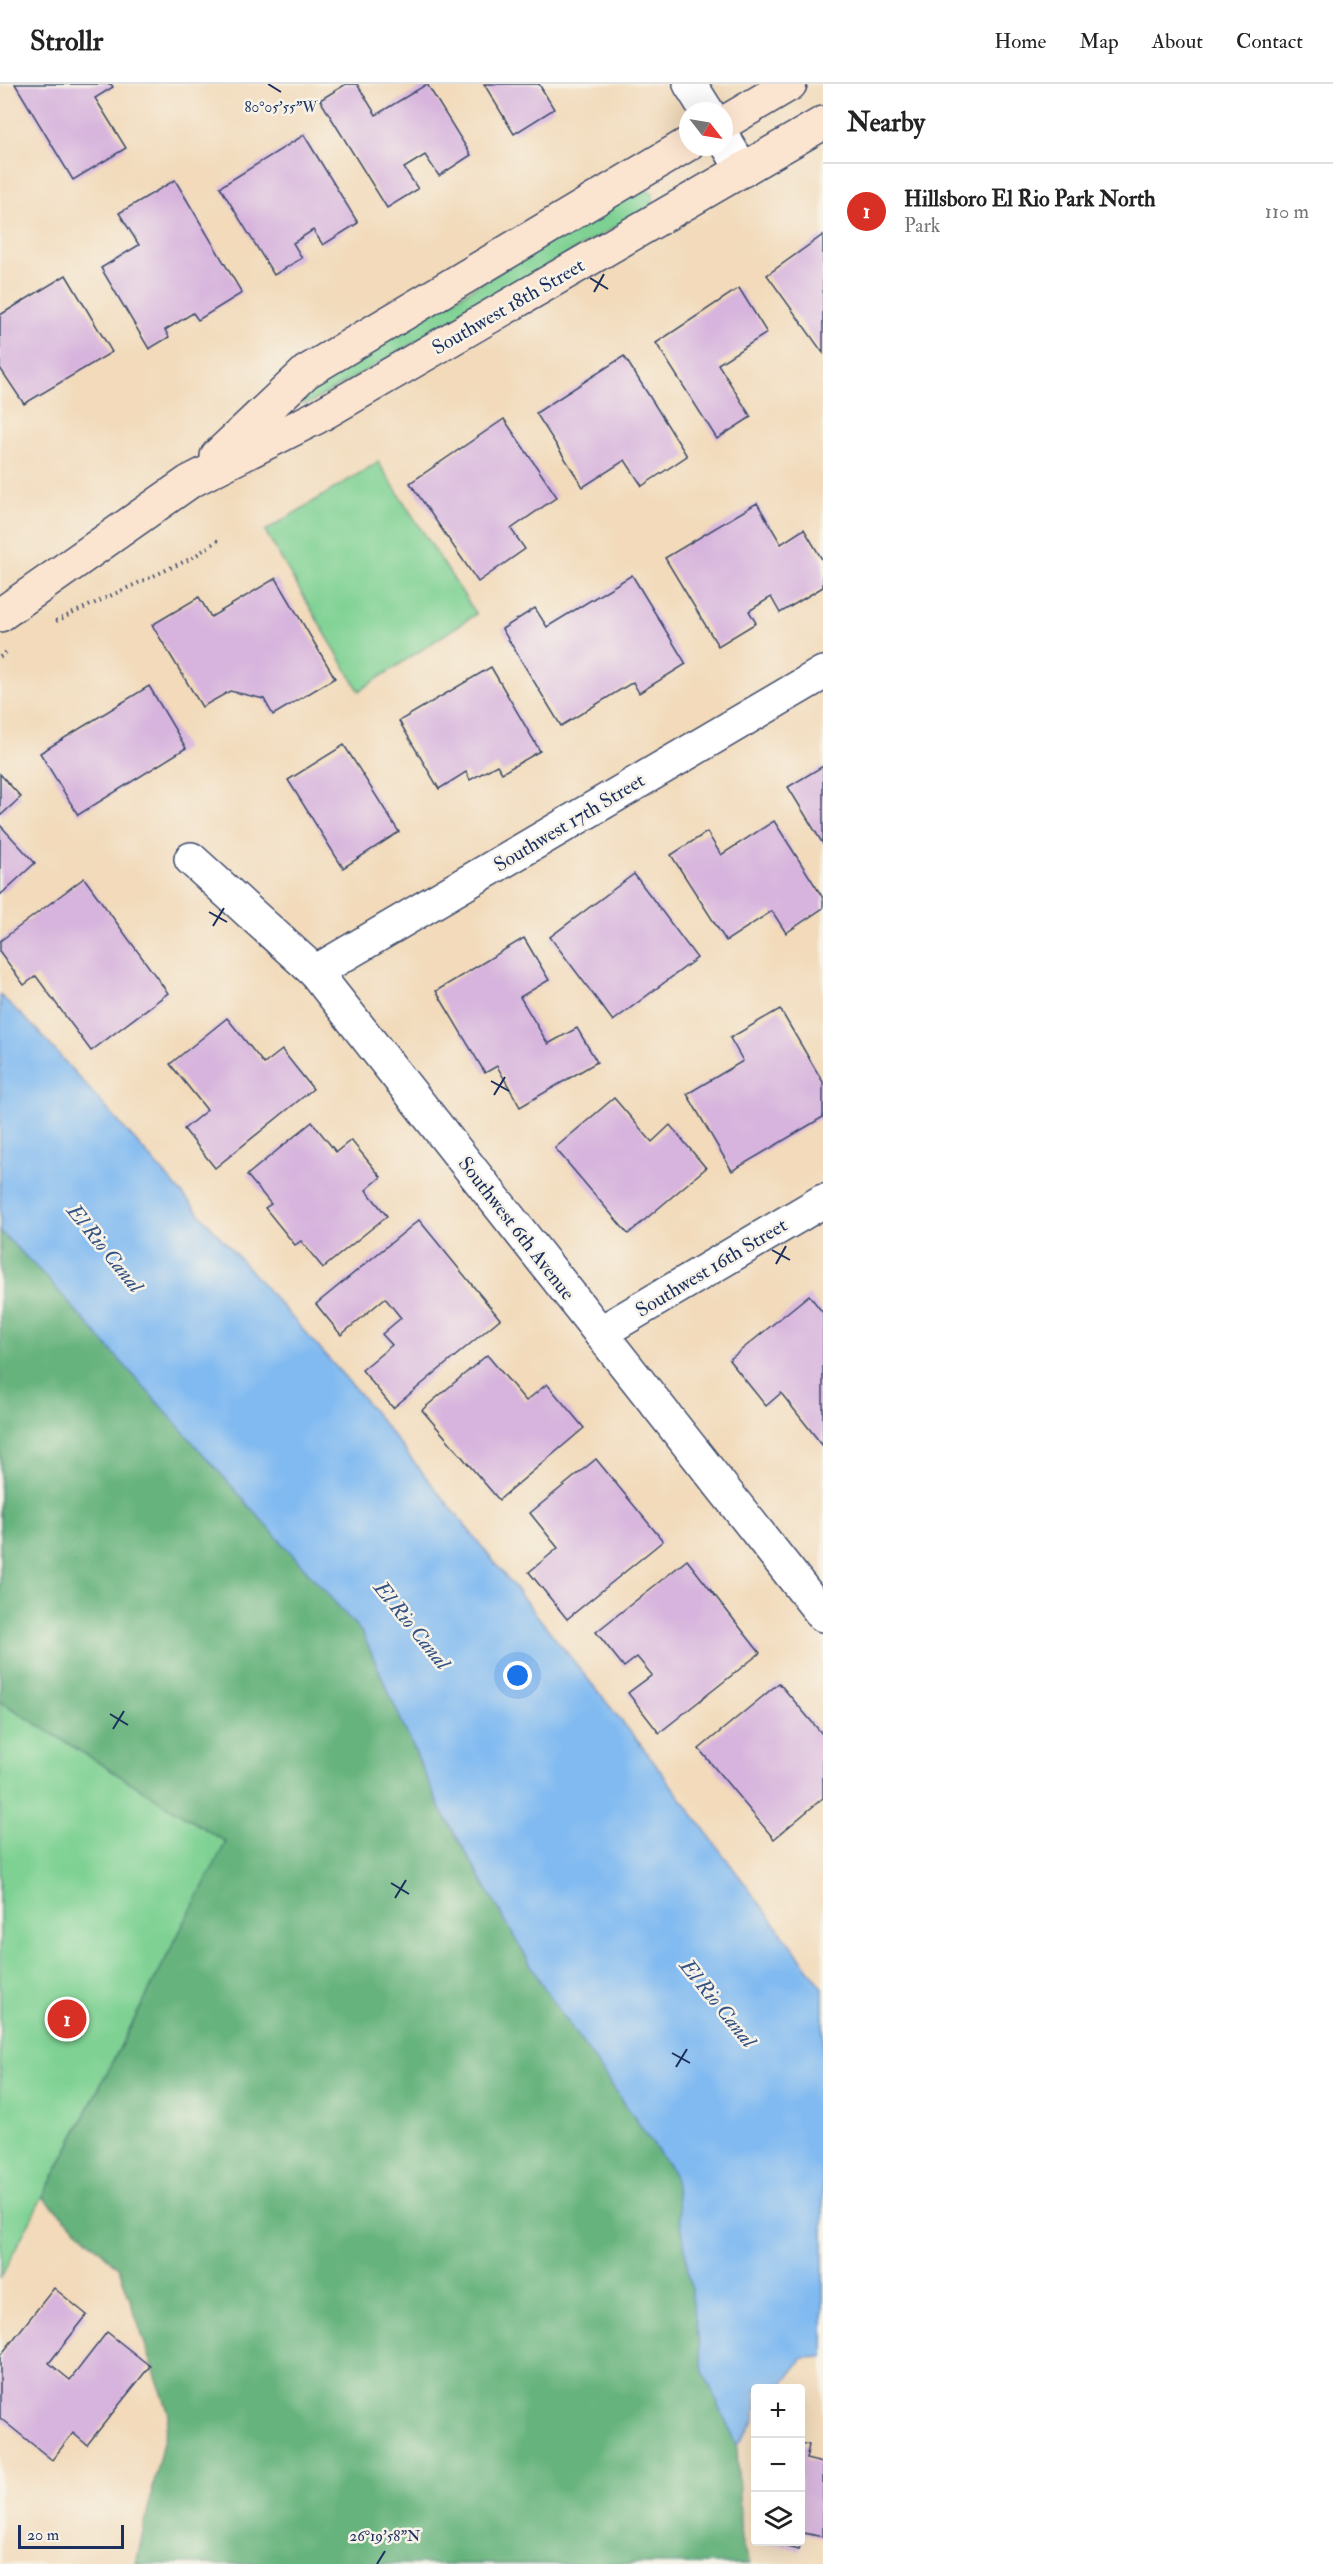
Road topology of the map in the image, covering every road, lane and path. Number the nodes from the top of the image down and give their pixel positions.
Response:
1 (690, 84) edge
2 (790, 84) edge
3 (701, 102) edge
4 (733, 118) edge
5 (823, 123) edge
6 (679, 149) edge
7 (733, 154) edge
8 (743, 170) junction
9 (189, 482) junction
10 (220, 539) dead end
11 (0, 615) edge
12 (51, 624) dead end
13 (15, 646) dead end
14 (0, 657) edge
15 (823, 672) edge
16 (191, 859) dead end
17 (315, 972) junction
18 (823, 1201) edge
19 (600, 1333) junction
20 (823, 1615) edge

1 - 3 street
2 - 4 main road
5 - 8 main road, Southwest 18th Street
6 - 9 main road, Southwest 18th Street
7 - 8 street
8 - 9 main road, Southwest 18th Street
9 - 11 main road, Southwest 18th Street
10 - 12 path
13 - 14 path
15 - 17 street, Southwest 17th Street
16 - 17 street, Southwest 6th Avenue
17 - 19 street, Southwest 6th Avenue
18 - 19 street, Southwest 16th Street
19 - 20 street, Southwest 6th Avenue

